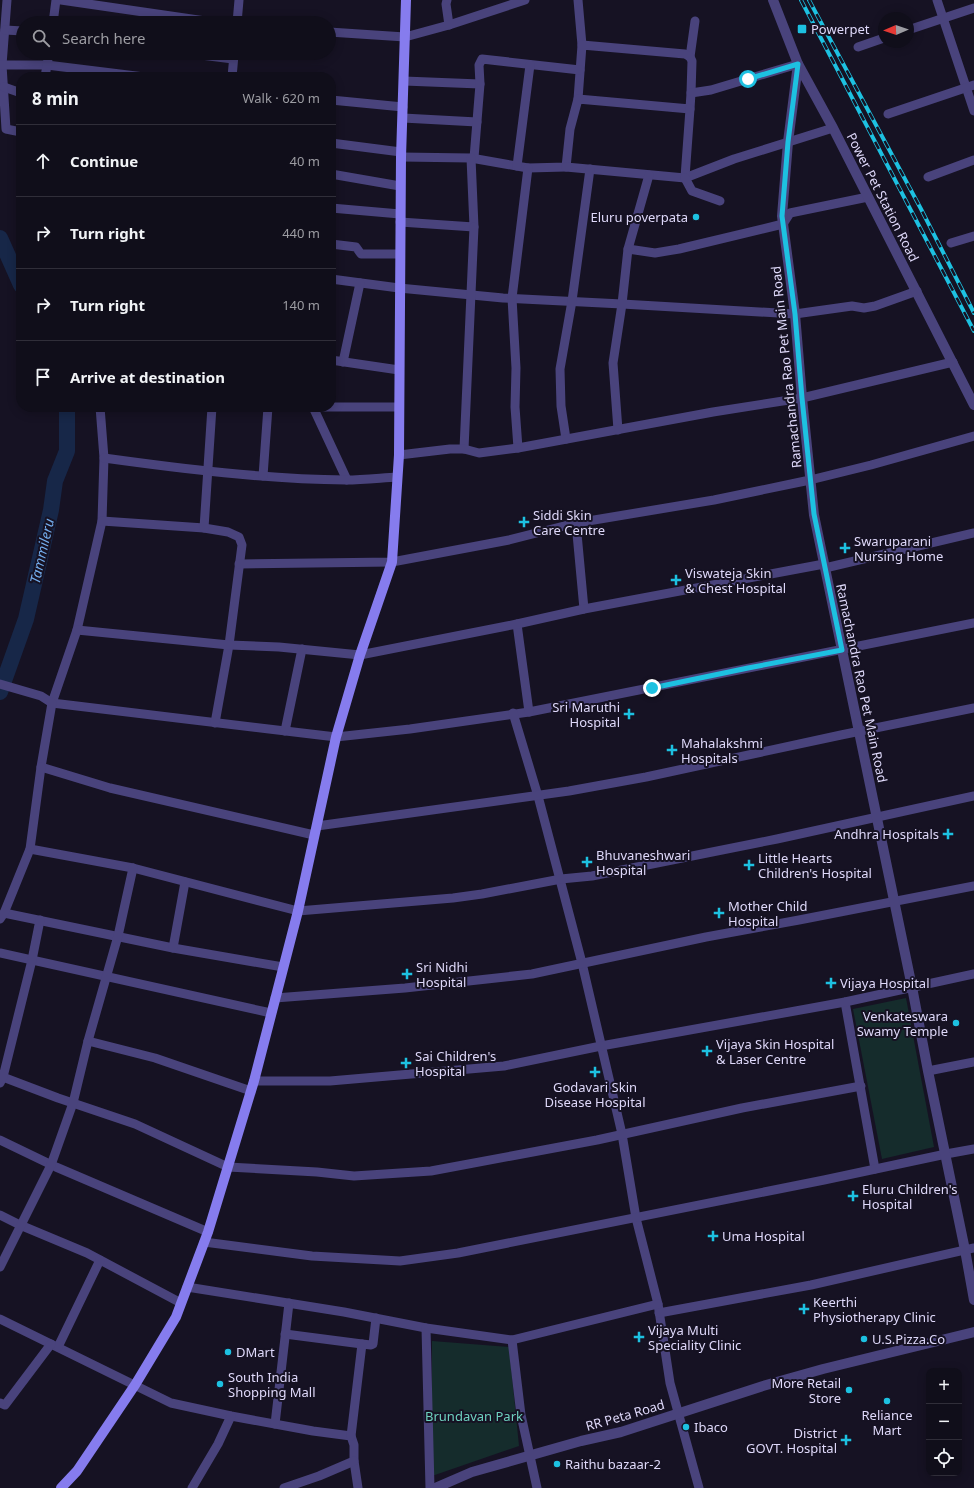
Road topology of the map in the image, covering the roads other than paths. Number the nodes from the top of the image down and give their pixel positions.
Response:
1 (7, 0) edge
2 (56, 0) edge
3 (61, 0) edge
4 (239, 0) edge
5 (406, 0) edge
6 (447, 0) edge
7 (525, 0) edge
8 (578, 0) edge
9 (773, 0) edge
10 (936, 0) edge
11 (974, 8) edge
12 (54, 16) edge
13 (171, 16) edge
14 (238, 16) edge
15 (942, 18) junction
16 (695, 21) dead end
17 (449, 25) junction
18 (914, 28) edge
19 (5, 30) junction
20 (16, 31) edge
21 (336, 32) edge
22 (405, 37) junction
23 (878, 40) edge
24 (582, 45) junction
25 (858, 47) dead end
26 (690, 57) junction
27 (48, 60) edge
28 (234, 60) edge
29 (798, 64) junction
30 (2, 65) junction
31 (47, 65) junction
32 (530, 65) junction
33 (580, 70) junction
34 (46, 72) edge
35 (104, 72) edge
36 (232, 72) edge
37 (404, 81) junction
38 (480, 84) junction
39 (970, 86) edge
40 (4, 87) junction
41 (16, 91) edge
42 (691, 93) junction
43 (578, 99) junction
44 (336, 100) edge
45 (403, 107) junction
46 (690, 109) junction
47 (974, 111) edge
48 (888, 114) dead end
49 (403, 118) junction
50 (477, 122) junction
51 (833, 128) junction
52 (16, 131) edge
53 (788, 142) junction
54 (336, 144) edge
55 (401, 154) junction
56 (472, 158) junction
57 (974, 160) edge
58 (517, 166) junction
59 (566, 167) junction
60 (528, 168) junction
61 (590, 169) junction
62 (336, 175) edge
63 (649, 175) junction
64 (928, 176) dead end
65 (685, 177) junction
66 (400, 186) junction
67 (868, 197) junction
68 (720, 201) dead end
69 (336, 209) edge
70 (400, 218) junction
71 (783, 224) junction
72 (474, 227) junction
73 (974, 236) edge
74 (951, 244) dead end
75 (336, 245) edge
76 (628, 249) junction
77 (400, 254) junction
78 (336, 280) edge
79 (360, 283) junction
80 (399, 288) junction
81 (917, 291) junction
82 (471, 295) junction
83 (512, 298) junction
84 (572, 301) junction
85 (622, 304) junction
86 (795, 314) junction
87 (336, 361) edge
88 (343, 362) junction
89 (952, 362) junction
90 (399, 370) junction
91 (802, 398) junction
92 (974, 405) edge
93 (336, 407) edge
94 (399, 407) junction
95 (100, 412) edge
96 (212, 412) edge
97 (268, 412) edge
98 (314, 412) edge
99 (618, 430) junction
100 (974, 436) edge
101 (566, 439) junction
102 (518, 448) junction
103 (464, 450) junction
104 (399, 455) junction
105 (104, 458) junction
106 (208, 472) junction
107 (263, 476) junction
108 (398, 477) junction
109 (347, 480) junction
110 (810, 480) junction
111 (102, 521) junction
112 (576, 523) junction
113 (204, 528) junction
114 (974, 533) edge
115 (392, 562) junction
116 (239, 564) junction
117 (824, 566) junction
118 (584, 609) junction
119 (974, 623) edge
120 (516, 624) junction
121 (77, 630) junction
122 (229, 645) junction
123 (302, 649) junction
124 (842, 650) junction
125 (360, 655) junction
126 (0, 684) edge
127 (52, 703) junction
128 (974, 708) edge
129 (529, 712) junction
130 (513, 714) junction
131 (216, 723) junction
132 (285, 731) junction
133 (860, 732) junction
134 (336, 738) junction
135 (41, 767) junction
136 (538, 796) junction
137 (974, 796) edge
138 (877, 817) junction
139 (316, 831) junction
140 (30, 849) junction
141 (133, 868) junction
142 (561, 879) junction
143 (185, 882) junction
144 (974, 886) edge
145 (895, 902) junction
146 (298, 911) junction
147 (2, 916) edge
148 (40, 920) junction
149 (118, 936) junction
150 (173, 948) junction
151 (0, 953) edge
152 (32, 960) junction
153 (582, 963) junction
154 (283, 967) junction
155 (974, 974) edge
156 (108, 977) junction
157 (912, 986) junction
158 (275, 998) junction
159 (845, 1002) junction
160 (271, 1013) junction
161 (88, 1041) junction
162 (601, 1046) junction
163 (974, 1062) edge
164 (928, 1071) junction
165 (1, 1078) edge
166 (254, 1081) junction
167 (861, 1086) junction
168 (251, 1091) junction
169 (73, 1103) junction
170 (622, 1134) junction
171 (0, 1140) edge
172 (974, 1149) edge
173 (946, 1154) junction
174 (51, 1165) junction
175 (228, 1167) junction
176 (875, 1169) junction
177 (0, 1215) edge
178 (636, 1218) junction
179 (20, 1225) junction
180 (208, 1232) junction
181 (204, 1242) junction
182 (970, 1249) edge
183 (100, 1260) junction
184 (0, 1267) edge
185 (187, 1287) junction
186 (974, 1300) edge
187 (181, 1303) junction
188 (289, 1303) junction
189 (659, 1309) junction
190 (376, 1318) junction
191 (0, 1319) edge
192 (426, 1328) junction
193 (974, 1332) edge
194 (285, 1334) junction
195 (512, 1340) junction
196 (362, 1344) junction
197 (55, 1345) junction
198 (135, 1386) junction
199 (2, 1407) edge
200 (678, 1413) junction
201 (232, 1416) junction
202 (275, 1424) junction
203 (351, 1436) junction
204 (530, 1455) junction
205 (354, 1461) junction
206 (61, 1488) edge
207 (192, 1488) edge
208 (284, 1488) edge
209 (358, 1488) edge
210 (430, 1488) edge
211 (435, 1488) edge
212 (537, 1488) edge
213 (699, 1488) edge

1 - 19 street
2 - 12 street
3 - 13 street
4 - 14 street
5 - 22 main road
6 - 17 street
7 - 17 street
8 - 24 street
9 - 29 street, Power Pet Station Road
10 - 15 street
11 - 15 street
15 - 18 street
15 - 39 street
16 - 26 street
17 - 22 street
19 - 20 street
19 - 30 street
21 - 22 street
22 - 37 main road
23 - 25 street
24 - 26 street
24 - 33 street
26 - 42 street
27 - 31 street
28 - 36 street
29 - 42 street
29 - 51 street, Power Pet Station Road
29 - 53 street, Ramachandra Rao Pet Main Road
30 - 31 street
30 - 40 street
31 - 34 street
31 - 35 street
32 - 33 street
32 - 38 street
32 - 58 street
33 - 43 street
37 - 38 street
37 - 45 main road
38 - 50 street
39 - 47 street
39 - 48 street
40 - 41 street
40 - 52 street
42 - 46 street
43 - 46 street
43 - 59 street
44 - 45 street
45 - 49 main road
46 - 65 street
49 - 50 street
49 - 55 main road
50 - 56 street
51 - 53 street
51 - 67 street, Power Pet Station Road
53 - 65 street
53 - 71 street, Ramachandra Rao Pet Main Road
54 - 55 street
55 - 56 street
55 - 66 main road
56 - 58 street
56 - 72 street
57 - 64 street
58 - 60 street
59 - 60 street
59 - 61 street
60 - 83 street
61 - 63 street
61 - 84 street
62 - 66 street
63 - 65 street
63 - 76 street
65 - 68 street
66 - 70 main road
67 - 71 street
67 - 81 street, Power Pet Station Road
69 - 70 street
70 - 72 street
70 - 77 main road
71 - 76 street
71 - 86 street, Ramachandra Rao Pet Main Road
72 - 82 street
73 - 74 street
75 - 77 street
76 - 85 street
77 - 80 main road
78 - 79 street
79 - 80 street
79 - 88 street
80 - 82 street
80 - 90 main road
81 - 86 street
81 - 89 street, Power Pet Station Road
82 - 83 street
82 - 103 street
83 - 84 street
83 - 102 street
84 - 85 street
84 - 101 street
85 - 86 street
85 - 99 street
86 - 91 street, Ramachandra Rao Pet Main Road
87 - 88 street
88 - 90 street
89 - 91 street
89 - 92 street, Power Pet Station Road
90 - 94 main road
91 - 99 street
91 - 110 street, Ramachandra Rao Pet Main Road
93 - 94 street
94 - 104 main road
95 - 105 street
96 - 106 street
97 - 107 street
98 - 109 street
99 - 101 street
100 - 110 street
101 - 102 street
102 - 103 street
103 - 104 street
104 - 108 main road
105 - 106 street
105 - 111 street
106 - 107 street
106 - 113 street
107 - 109 street
108 - 109 street
108 - 115 main road
110 - 112 street
110 - 117 street, Ramachandra Rao Pet Main Road
111 - 113 street
111 - 121 street
112 - 115 street
112 - 118 street
113 - 116 street
114 - 117 street
115 - 116 street
115 - 125 main road
116 - 122 street
117 - 118 street
117 - 124 street, Ramachandra Rao Pet Main Road
118 - 120 street
119 - 124 street
120 - 125 street
120 - 129 street
121 - 122 street
121 - 127 street
122 - 123 street
122 - 131 street
123 - 125 street
123 - 132 street
124 - 129 street
124 - 133 street, Ramachandra Rao Pet Main Road
125 - 134 main road
126 - 127 street
127 - 131 street
127 - 135 street
128 - 133 street
129 - 130 street
130 - 134 street
130 - 136 street
131 - 132 street
132 - 134 street
133 - 136 street
133 - 138 street, Ramachandra Rao Pet Main Road
134 - 139 main road
135 - 139 street
135 - 140 street
136 - 139 street
136 - 142 street
137 - 138 street
138 - 142 street
138 - 145 street, Ramachandra Rao Pet Main Road
139 - 146 main road
140 - 141 street
140 - 147 street
141 - 143 street
141 - 149 street
142 - 146 street
142 - 153 street
143 - 146 street
143 - 150 street
144 - 145 street
145 - 153 street
145 - 157 street, Ramachandra Rao Pet Main Road
146 - 154 main road
147 - 148 street
148 - 149 street
148 - 152 street
149 - 150 street
149 - 156 street
150 - 154 street
151 - 152 street
152 - 156 street
152 - 165 street
153 - 158 street
153 - 162 street
154 - 158 main road
155 - 157 street
156 - 160 street
156 - 161 street
157 - 159 street
157 - 164 street, Ramachandra Rao Pet Main Road
158 - 160 main road
159 - 162 street
159 - 167 street
160 - 166 main road
161 - 168 street
161 - 169 street
162 - 166 street
162 - 170 street
163 - 164 street
164 - 173 street, Ramachandra Rao Pet Main Road
165 - 169 street
166 - 168 main road
167 - 170 street
167 - 176 street
168 - 175 main road
169 - 174 street
169 - 175 street
170 - 175 street
170 - 178 street
171 - 174 street
172 - 173 street
173 - 176 street
173 - 182 street, Ramachandra Rao Pet Main Road
174 - 179 street
174 - 180 street
175 - 180 main road
176 - 178 street
177 - 179 street
178 - 181 street
178 - 189 street
179 - 183 street
179 - 184 street
180 - 181 main road
181 - 185 main road
182 - 186 street, Ramachandra Rao Pet Main Road
182 - 189 street
183 - 187 street
183 - 197 street
185 - 187 main road
185 - 188 street
187 - 198 main road
188 - 190 street
188 - 194 street
189 - 195 street
189 - 200 street
190 - 192 street
190 - 196 street
191 - 197 street
192 - 195 street
192 - 210 street
193 - 200 street, RR Peta Road
194 - 196 street
194 - 202 street
195 - 204 street
196 - 203 street
197 - 198 street
197 - 199 street
198 - 201 street
198 - 206 main road
200 - 204 street, RR Peta Road
200 - 213 street
201 - 202 street
201 - 207 street
202 - 203 street
203 - 205 street
204 - 211 street, RR Peta Road
204 - 212 street
205 - 208 street
205 - 209 street

